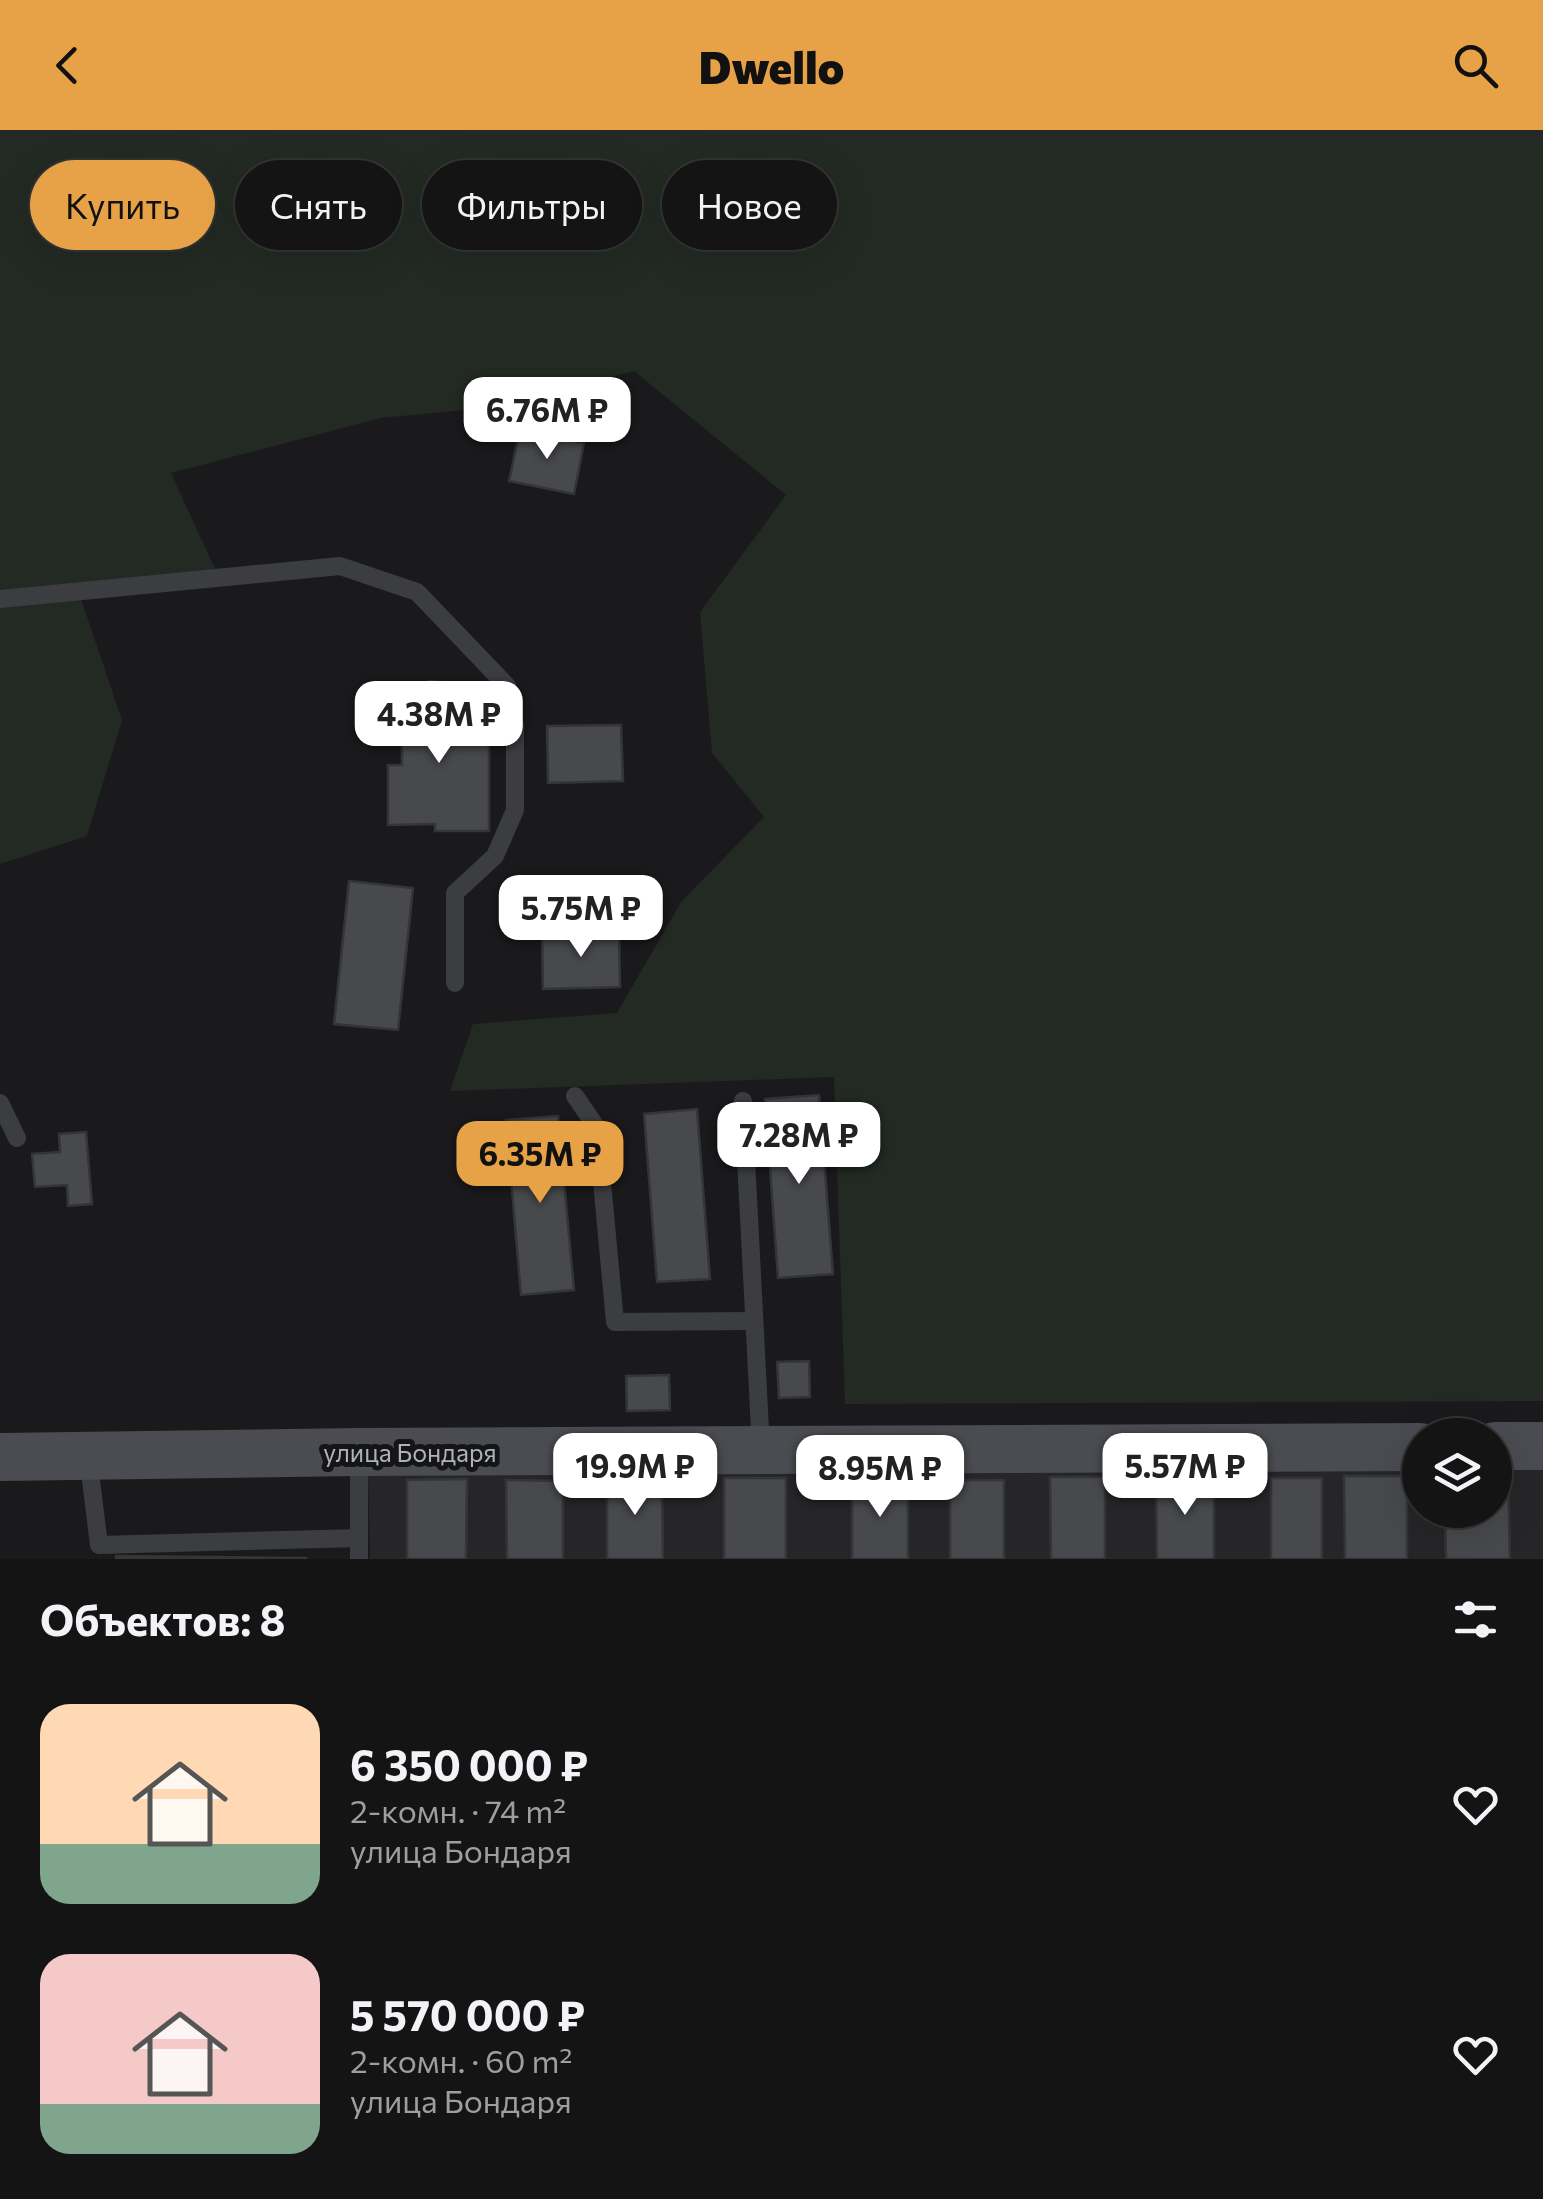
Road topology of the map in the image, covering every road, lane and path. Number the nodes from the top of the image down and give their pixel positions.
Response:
1 (0, 600) edge
2 (455, 983) dead end
3 (575, 1096) dead end
4 (743, 1101) dead end
5 (0, 1103) edge
6 (17, 1138) dead end
7 (753, 1321) junction
8 (1512, 1446) edge
9 (1543, 1446) edge
10 (1402, 1447) edge
11 (762, 1450) junction
12 (360, 1452) junction
13 (88, 1456) junction
14 (0, 1457) edge
15 (359, 1538) junction
16 (359, 1559) edge

1 - 2 lane
3 - 7 lane
4 - 7 lane
5 - 6 lane
7 - 11 lane
8 - 9 main road
10 - 11 main road, улица Бондаря
11 - 12 main road, улица Бондаря
12 - 13 main road, улица Бондаря
12 - 15 lane
13 - 14 main road, улица Бондаря
13 - 15 lane
15 - 16 lane

